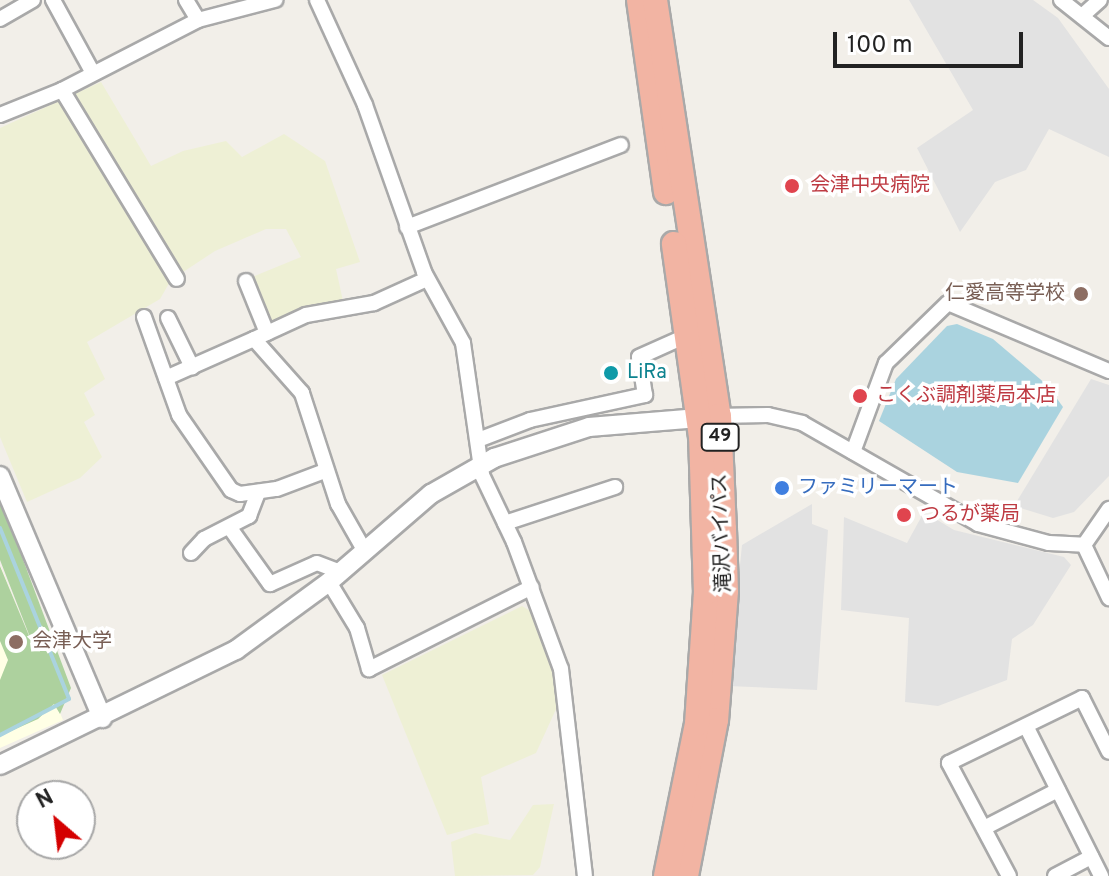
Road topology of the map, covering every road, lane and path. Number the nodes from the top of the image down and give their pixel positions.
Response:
1 (33, 0) edge
2 (53, 0) edge
3 (186, 0) edge
4 (275, 0) edge
5 (317, 0) edge
6 (639, 0) edge
7 (655, 0) edge
8 (1061, 0) edge
9 (1100, 0) edge
10 (1082, 16) junction
11 (0, 19) edge
12 (198, 20) junction
13 (1109, 38) edge
14 (93, 73) junction
15 (62, 90) junction
16 (0, 115) edge
17 (621, 145) dead end
18 (407, 227) junction
19 (177, 279) dead end
20 (427, 279) junction
21 (246, 281) dead end
22 (144, 317) dead end
23 (168, 318) dead end
24 (260, 336) junction
25 (686, 336) junction
26 (192, 367) junction
27 (1109, 371) edge
28 (166, 378) junction
29 (709, 417) junction
30 (478, 440) junction
31 (853, 452) junction
32 (480, 465) junction
33 (325, 471) junction
34 (0, 476) edge
35 (615, 487) dead end
36 (258, 492) junction
37 (1109, 509) edge
38 (505, 523) junction
39 (230, 528) junction
40 (1084, 545) junction
41 (363, 548) junction
42 (191, 553) dead end
43 (335, 577) junction
44 (532, 587) junction
45 (1109, 598) edge
46 (102, 718) junction
47 (1026, 726) junction
48 (1107, 745) edge
49 (0, 765) edge
50 (1058, 790) junction
51 (984, 828) junction
52 (1091, 857) junction
53 (585, 876) edge
54 (666, 876) edge
55 (686, 876) edge
56 (1009, 876) edge
57 (1055, 876) edge
58 (1101, 876) edge

1 - 11 street
2 - 14 street
3 - 12 street
4 - 12 street
5 - 18 street
6 - 25 highway, 滝沢バイパス / 49
7 - 29 highway, 滝沢バイパス / 49
8 - 10 street
9 - 10 street
10 - 13 street
12 - 14 street
14 - 15 street
15 - 16 street
15 - 19 street
17 - 18 street
18 - 20 street
20 - 24 street
20 - 30 street
21 - 24 street
22 - 28 street
23 - 26 street
24 - 26 street
24 - 33 street
25 - 29 highway, 滝沢バイパス / 49
25 - 30 street
26 - 28 street
27 - 31 street
28 - 36 street
29 - 31 street
29 - 32 street
29 - 54 highway, 滝沢バイパス / 49
29 - 55 highway, 滝沢バイパス / 49
30 - 32 street
31 - 40 street
32 - 38 street
32 - 41 street
33 - 36 street
33 - 41 street
34 - 46 street
35 - 38 street
36 - 39 street
37 - 40 street
38 - 44 street
39 - 42 street
39 - 43 street
40 - 45 street
41 - 43 street
43 - 44 street
43 - 46 street
44 - 53 street
46 - 49 street
47 - 48 street
47 - 50 street
47 - 51 street
50 - 51 street
50 - 52 street
51 - 56 street
52 - 57 street
52 - 58 street

